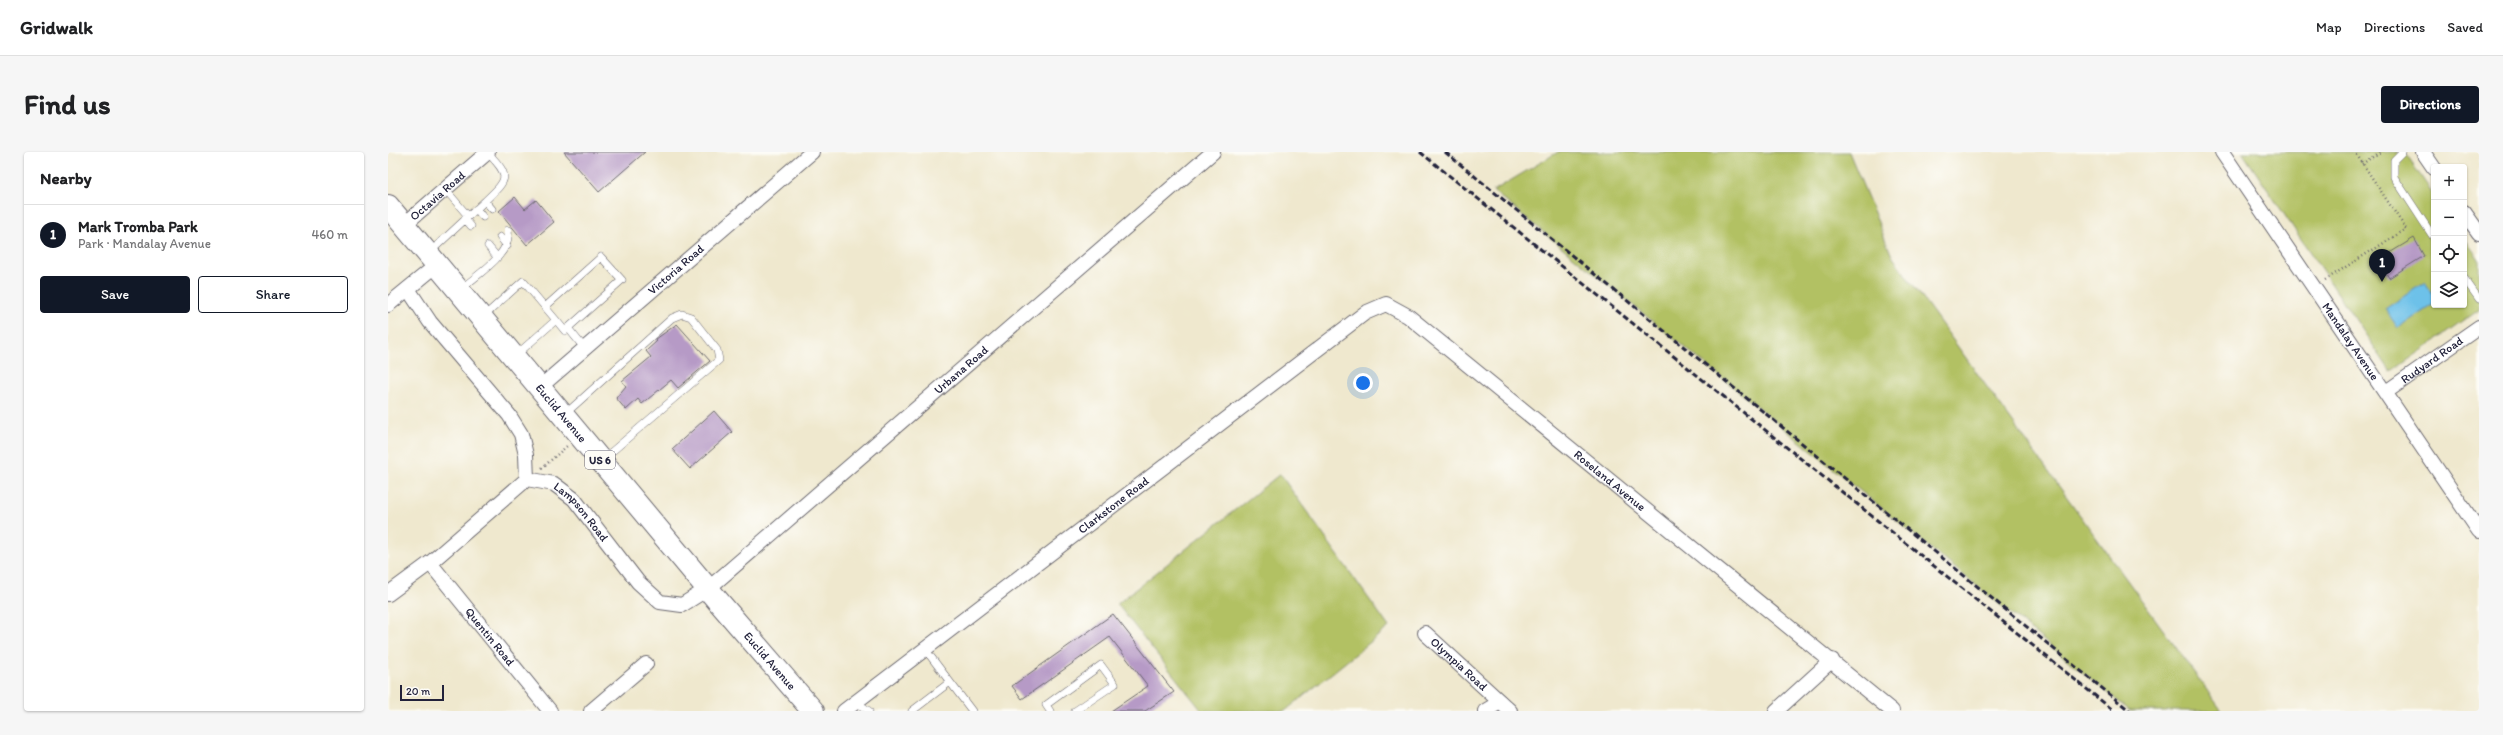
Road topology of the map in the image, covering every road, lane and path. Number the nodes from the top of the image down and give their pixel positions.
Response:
1 (488, 152) edge
2 (812, 152) edge
3 (1213, 152) edge
4 (2222, 152) edge
5 (2354, 152) edge
6 (2380, 152) edge
7 (2402, 152) edge
8 (2423, 152) edge
9 (2362, 164) junction
10 (2431, 164) edge
11 (445, 190) junction
12 (484, 201) junction
13 (388, 206) edge
14 (476, 209) junction
15 (492, 210) dead end
16 (2467, 216) edge
17 (483, 217) dead end
18 (467, 218) junction
19 (405, 224) junction
20 (472, 226) dead end
21 (508, 230) dead end
22 (2479, 234) edge
23 (2433, 236) edge
24 (500, 237) dead end
25 (488, 246) dead end
26 (507, 246) junction
27 (497, 257) junction
28 (433, 258) junction
29 (2325, 280) dead end
30 (2467, 282) edge
31 (408, 289) junction
32 (460, 290) junction
33 (2479, 299) edge
34 (1386, 304) joint
35 (388, 306) edge
36 (545, 306) junction
37 (482, 317) junction
38 (556, 320) junction
39 (2479, 327) edge
40 (568, 328) junction
41 (585, 348) junction
42 (515, 356) junction
43 (539, 388) junction
44 (2386, 392) junction
45 (563, 415) junction
46 (560, 452) dead end
47 (601, 461) junction
48 (542, 468) dead end
49 (527, 479) junction
50 (2479, 530) edge
51 (430, 563) junction
52 (709, 588) junction
53 (388, 594) edge
54 (1424, 634) dead end
55 (925, 649) junction
56 (1832, 660) junction
57 (646, 664) dead end
58 (950, 682) junction
59 (856, 702) junction
60 (1505, 706) edge
61 (550, 711) edge
62 (592, 711) edge
63 (813, 711) edge
64 (844, 711) edge
65 (869, 711) edge
66 (912, 711) edge
67 (972, 711) edge
68 (1050, 711) edge
69 (1075, 711) edge
70 (1485, 711) edge
71 (1776, 711) edge
72 (1892, 711) edge

1 - 11 street, Octavia Road
1 - 12 lane
2 - 41 street, Victoria Road
3 - 52 street, Urbana Road
4 - 44 street, Mandalay Avenue
5 - 9 path
6 - 9 path
7 - 23 lane
8 - 10 street
9 - 29 path
11 - 18 lane
11 - 19 street, Octavia Road
12 - 14 lane
12 - 15 lane
13 - 19 main road, Euclid Avenue / US 6
14 - 17 lane
14 - 18 lane
16 - 22 street
18 - 20 lane
18 - 28 lane
19 - 28 main road, Euclid Avenue / US 6
21 - 26 lane
24 - 26 lane
25 - 27 lane
26 - 27 lane
27 - 32 lane
28 - 31 street
28 - 32 main road, Euclid Avenue / US 6
30 - 33 lane
31 - 35 street
31 - 49 street
32 - 37 main road, Euclid Avenue / US 6
34 - 55 street, Clarkstone Road
34 - 56 street, Roseland Avenue
36 - 37 lane
36 - 38 lane
36 - 40 lane
37 - 42 main road, Euclid Avenue / US 6
38 - 40 lane
38 - 42 lane
39 - 44 street, Rudyard Road
40 - 41 lane
41 - 43 street, Victoria Road
42 - 43 main road, Euclid Avenue / US 6
43 - 45 main road, Euclid Avenue / US 6
44 - 50 street, Mandalay Avenue
45 - 47 main road, Euclid Avenue / US 6
45 - 47 lane
46 - 48 path
47 - 52 main road, Euclid Avenue / US 6
49 - 51 street
49 - 52 street, Lampson Road
51 - 53 street
51 - 61 street, Quentin Road
52 - 63 main road, Euclid Avenue / US 6
54 - 60 street, Olympia Road
55 - 58 lane
55 - 59 street, Clarkstone Road
56 - 71 street
56 - 72 street, Roseland Avenue
57 - 62 street
58 - 66 lane
58 - 67 lane
59 - 64 street, Clarkstone Road
59 - 65 lane
60 - 70 street
68 - 69 lane

